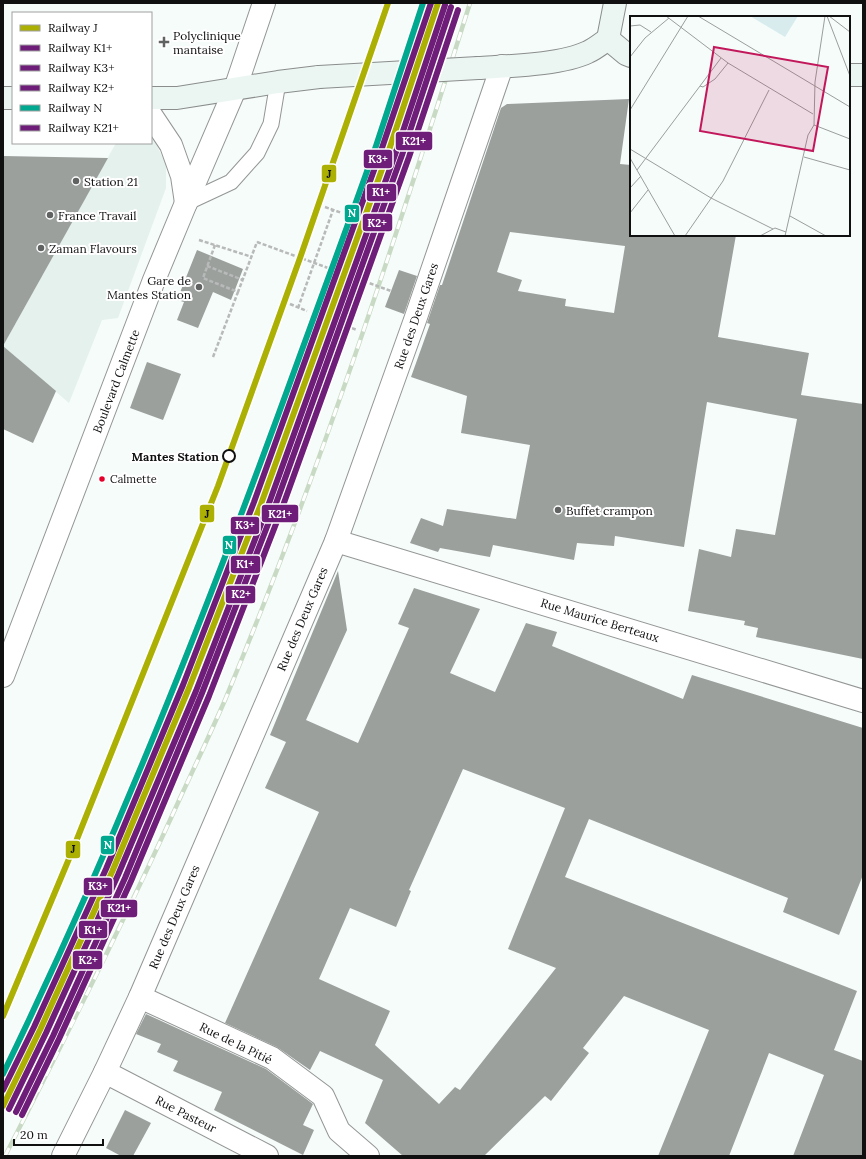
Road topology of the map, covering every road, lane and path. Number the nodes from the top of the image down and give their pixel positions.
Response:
1 (264, 3) edge
2 (615, 3) edge
3 (608, 39) junction
4 (630, 56) edge
5 (502, 66) junction
6 (850, 75) edge
7 (863, 75) edge
8 (278, 82) junction
9 (235, 89) junction
10 (152, 98) edge
11 (152, 116) edge
12 (186, 202) junction
13 (325, 207) dead end
14 (333, 210) junction
15 (342, 213) dead end
16 (370, 223) dead end
17 (383, 228) junction
18 (390, 231) dead end
19 (194, 238) dead end
20 (215, 245) junction
21 (252, 257) junction
22 (314, 263) junction
23 (207, 266) junction
24 (243, 280) junction
25 (365, 281) junction
26 (391, 290) dead end
27 (238, 292) junction
28 (290, 304) dead end
29 (298, 308) junction
30 (307, 311) dead end
31 (335, 322) dead end
32 (349, 327) junction
33 (357, 330) dead end
34 (213, 357) dead end
35 (336, 541) junction
36 (3, 676) edge
37 (863, 701) edge
38 (140, 997) junction
39 (105, 1072) junction
40 (64, 1156) edge
41 (267, 1156) edge
42 (368, 1156) edge

1 - 9 street, Boulevard Calmette
2 - 3 main road
3 - 4 main road
3 - 5 main road
5 - 8 main road, bridge
5 - 35 street, Rue des Deux Gares
6 - 7 main road
8 - 9 main road
8 - 12 lane
9 - 10 main road
9 - 12 street, Boulevard Calmette
11 - 12 street
12 - 36 street, Boulevard Calmette
13 - 14 path
14 - 15 path
14 - 22 path
16 - 17 path
17 - 18 path
17 - 25 path
19 - 20 path
20 - 21 path
20 - 23 path
21 - 22 path, bridge
21 - 24 path
22 - 25 path, bridge
22 - 29 path
23 - 24 path
23 - 27 path
24 - 27 path
25 - 26 path, bridge
25 - 32 path
27 - 34 path
28 - 29 path
29 - 30 path
31 - 32 path
32 - 33 path
35 - 37 street, Rue Maurice Berteaux
35 - 38 street, Rue des Deux Gares
38 - 39 street, Rue des Deux Gares
38 - 42 street, Rue de la Pitié
39 - 40 street, Rue des Deux Gares
39 - 41 street, Rue Pasteur

